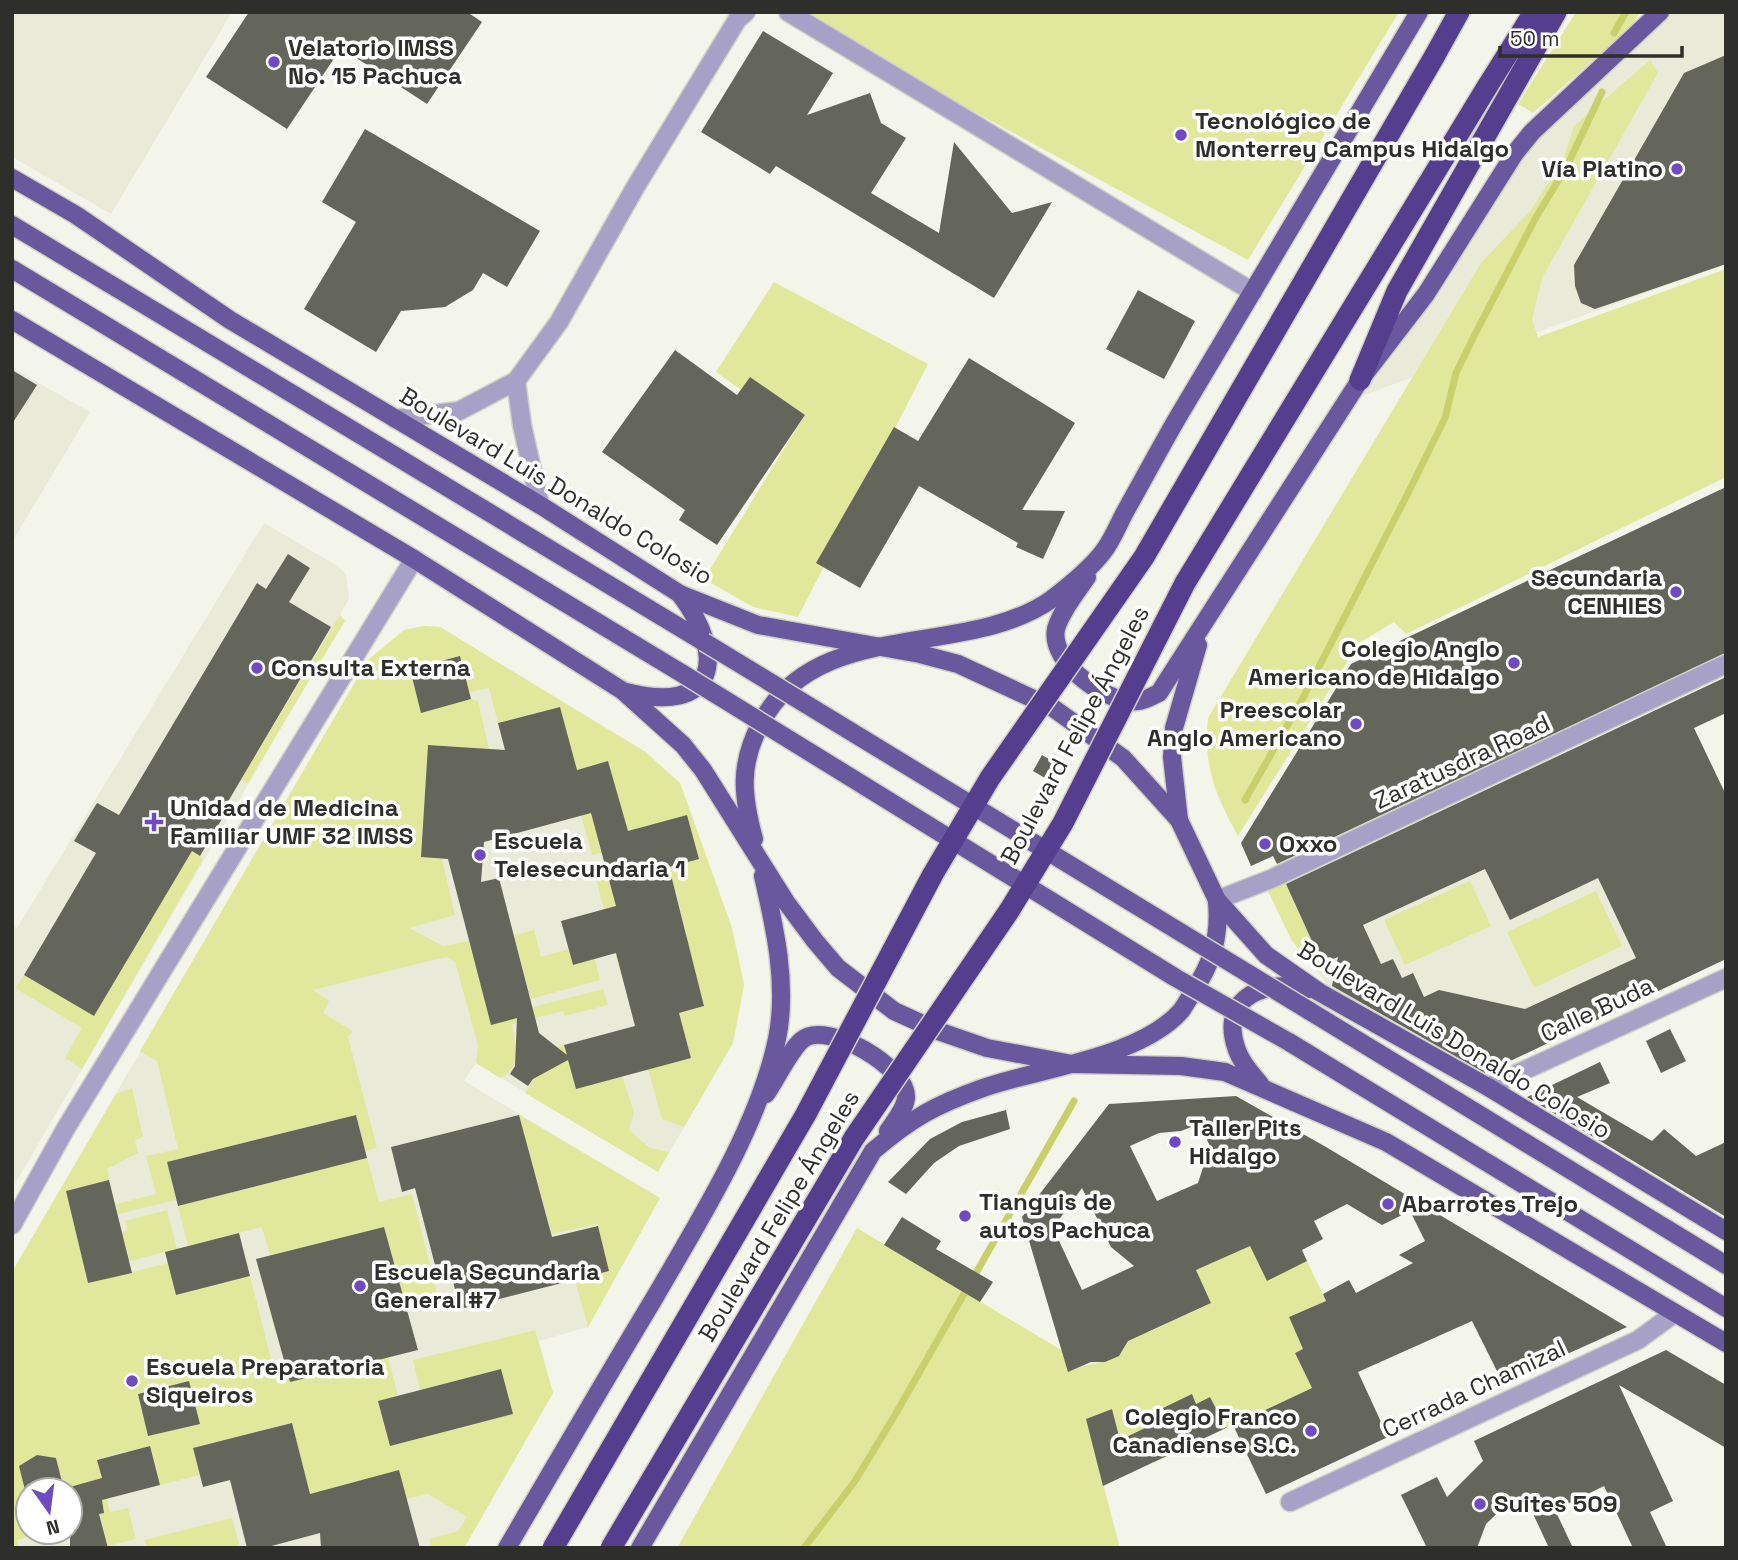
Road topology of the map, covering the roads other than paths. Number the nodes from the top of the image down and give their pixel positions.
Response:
1 (746, 12) edge
2 (788, 12) edge
3 (1419, 12) edge
4 (1459, 12) edge
5 (1534, 12) edge
6 (1556, 12) edge
7 (1660, 12) edge
8 (12, 178) edge
9 (12, 186) edge
10 (41, 195) junction
11 (12, 225) edge
12 (17, 271) edge
13 (1253, 292) junction
14 (13, 320) edge
15 (1360, 380) junction
16 (516, 381) junction
17 (395, 419) junction
18 (540, 505) junction
19 (1103, 552) junction
20 (414, 559) junction
21 (680, 594) junction
22 (1203, 627) junction
23 (881, 647) junction
24 (1726, 664) edge
25 (623, 691) junction
26 (1180, 820) junction
27 (760, 862) junction
28 (1217, 900) junction
29 (1726, 978) edge
30 (1319, 992) junction
31 (1072, 1064) junction
32 (1262, 1087) junction
33 (1488, 1087) junction
34 (749, 1118) junction
35 (873, 1151) junction
36 (12, 1225) edge
37 (1726, 1231) edge
38 (1726, 1265) edge
39 (1726, 1308) edge
40 (1675, 1313) junction
41 (1726, 1343) edge
42 (1290, 1503) dead end
43 (507, 1548) edge
44 (553, 1548) edge
45 (611, 1548) edge
46 (640, 1548) edge

1 - 16 street
2 - 13 street
3 - 13 main road
4 - 44 highway, Boulevard Felipe Ángeles, bridge
5 - 45 highway, Boulevard Felipe Ángeles, bridge
6 - 15 highway
7 - 15 main road
8 - 10 main road, Boulevard Luis Donaldo Colosio
9 - 10 main road
10 - 17 main road, Boulevard Luis Donaldo Colosio
11 - 38 main road, Boulevard Luis Donaldo Colosio, bridge
12 - 39 main road, bridge
13 - 19 main road
14 - 20 main road
15 - 22 main road
16 - 17 street
16 - 18 street
17 - 18 main road, Boulevard Luis Donaldo Colosio
18 - 21 main road, Boulevard Luis Donaldo Colosio
19 - 22 main road
19 - 23 main road
20 - 25 main road
20 - 36 street
21 - 23 main road, Boulevard Luis Donaldo Colosio
21 - 25 main road
22 - 26 main road
23 - 26 main road, Boulevard Luis Donaldo Colosio
23 - 27 main road
24 - 28 street, Zaratusdra Road
25 - 27 main road
26 - 28 main road, Boulevard Luis Donaldo Colosio
27 - 31 main road
27 - 34 main road
28 - 30 main road, Boulevard Luis Donaldo Colosio
28 - 31 main road
29 - 33 street, Calle Buda
30 - 32 main road
30 - 33 main road, Boulevard Luis Donaldo Colosio
31 - 32 main road
31 - 35 main road
32 - 40 main road
33 - 37 main road, Boulevard Luis Donaldo Colosio
34 - 35 main road
34 - 43 main road
35 - 46 main road
40 - 41 main road
40 - 42 street, Cerrada Chamizal

